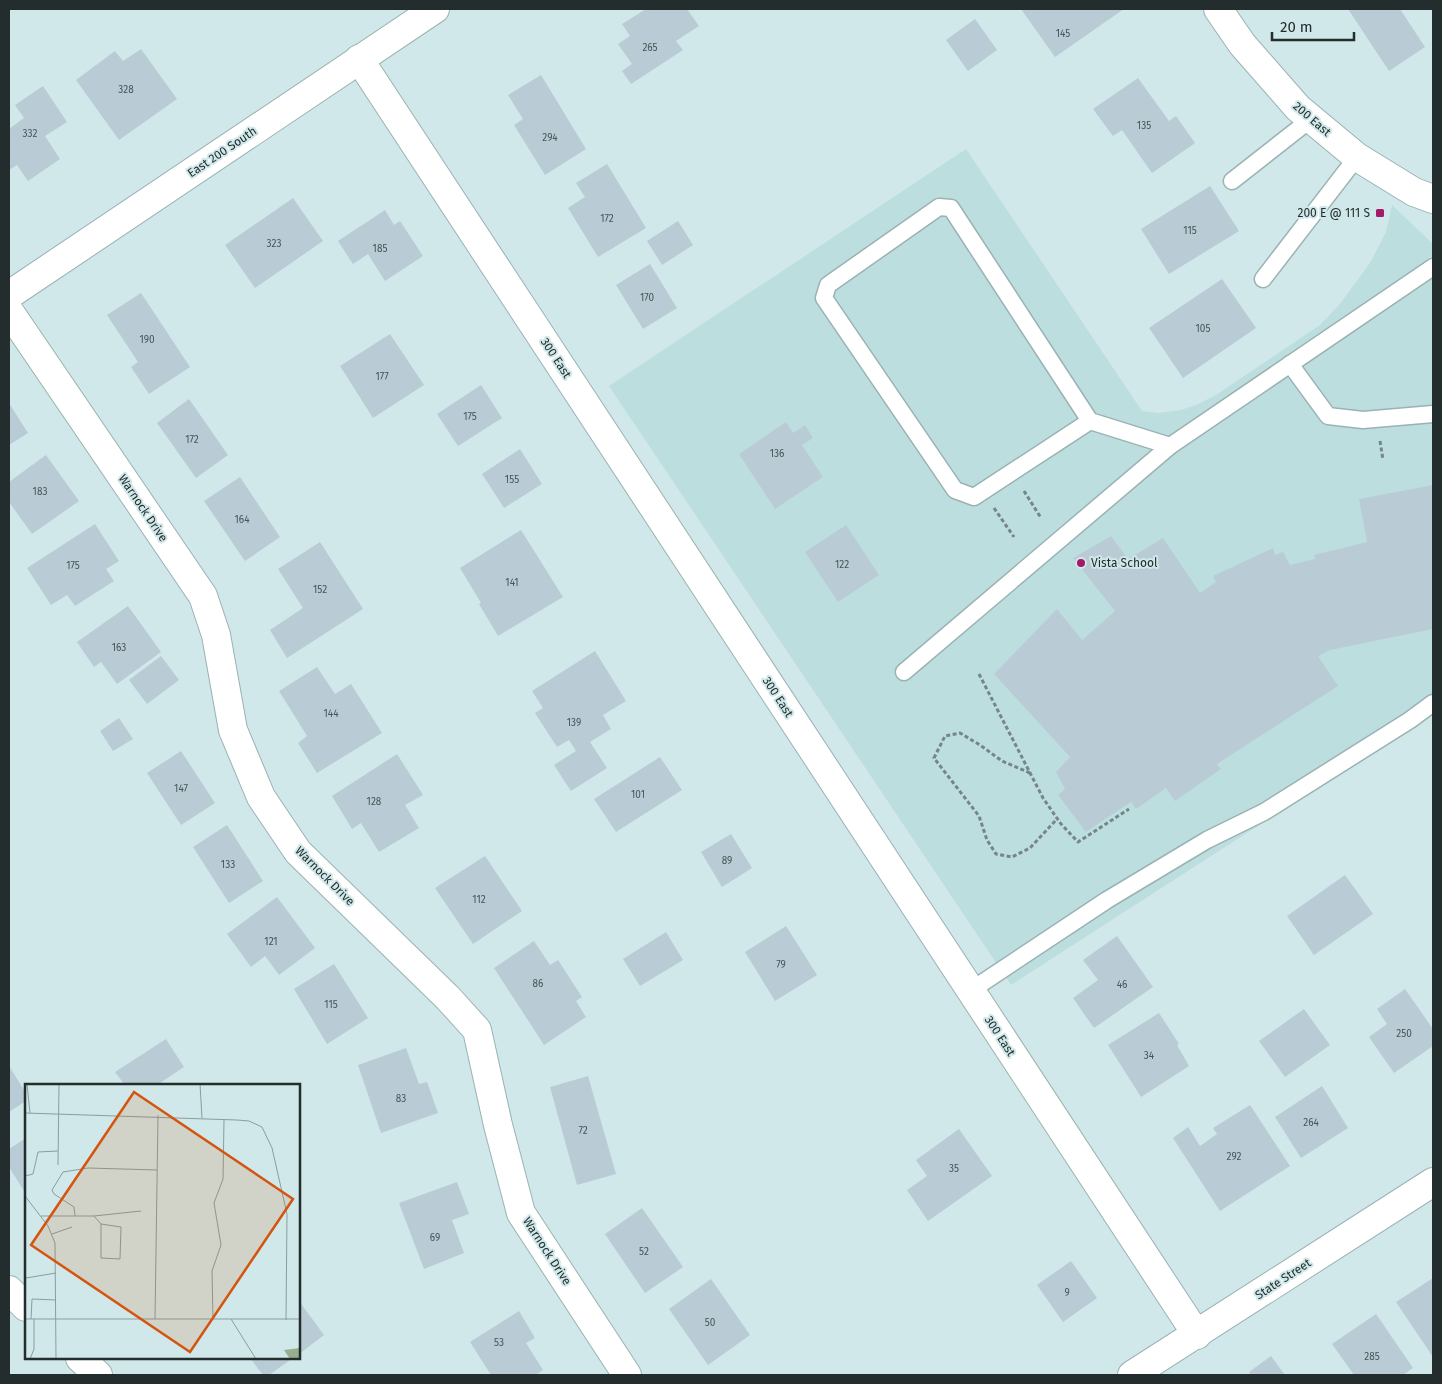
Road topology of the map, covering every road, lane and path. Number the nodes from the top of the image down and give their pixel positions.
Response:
1 (435, 9) edge
2 (1218, 9) edge
3 (360, 59) junction
4 (1311, 119) junction
5 (1357, 157) junction
6 (1232, 181) dead end
7 (1433, 198) edge
8 (1433, 267) edge
9 (1263, 279) dead end
10 (9, 295) edge
11 (9, 311) edge
12 (1290, 364) junction
13 (1433, 414) edge
14 (1090, 421) junction
15 (1170, 446) junction
16 (1011, 473) junction
17 (982, 492) junction
18 (1042, 518) dead end
19 (1014, 536) dead end
20 (904, 672) dead end
21 (978, 674) dead end
22 (1433, 703) edge
23 (1030, 773) junction
24 (1129, 809) dead end
25 (1057, 819) junction
26 (970, 990) junction
27 (1433, 1182) edge
28 (9, 1290) edge
29 (25, 1306) edge
30 (1197, 1335) junction
31 (81, 1359) edge
32 (98, 1375) edge
33 (627, 1375) edge
34 (1132, 1375) edge

1 - 3 street, East 200 South
2 - 4 street, 200 East
3 - 10 street, East 200 South
3 - 26 street, 300 East
4 - 5 street, 200 East
4 - 6 lane
5 - 7 street, 200 East
5 - 9 lane
8 - 12 lane
11 - 33 street, Warnock Drive
12 - 13 lane
12 - 15 lane
14 - 15 lane
14 - 16 lane
14 - 17 lane
15 - 20 lane
16 - 17 lane
16 - 18 path
17 - 19 path
21 - 23 path
22 - 26 lane
23 - 25 path
23 - 25 path
24 - 25 path
26 - 30 street, 300 East
27 - 30 street, State Street
28 - 29 street
30 - 34 street, State Street
31 - 32 street

